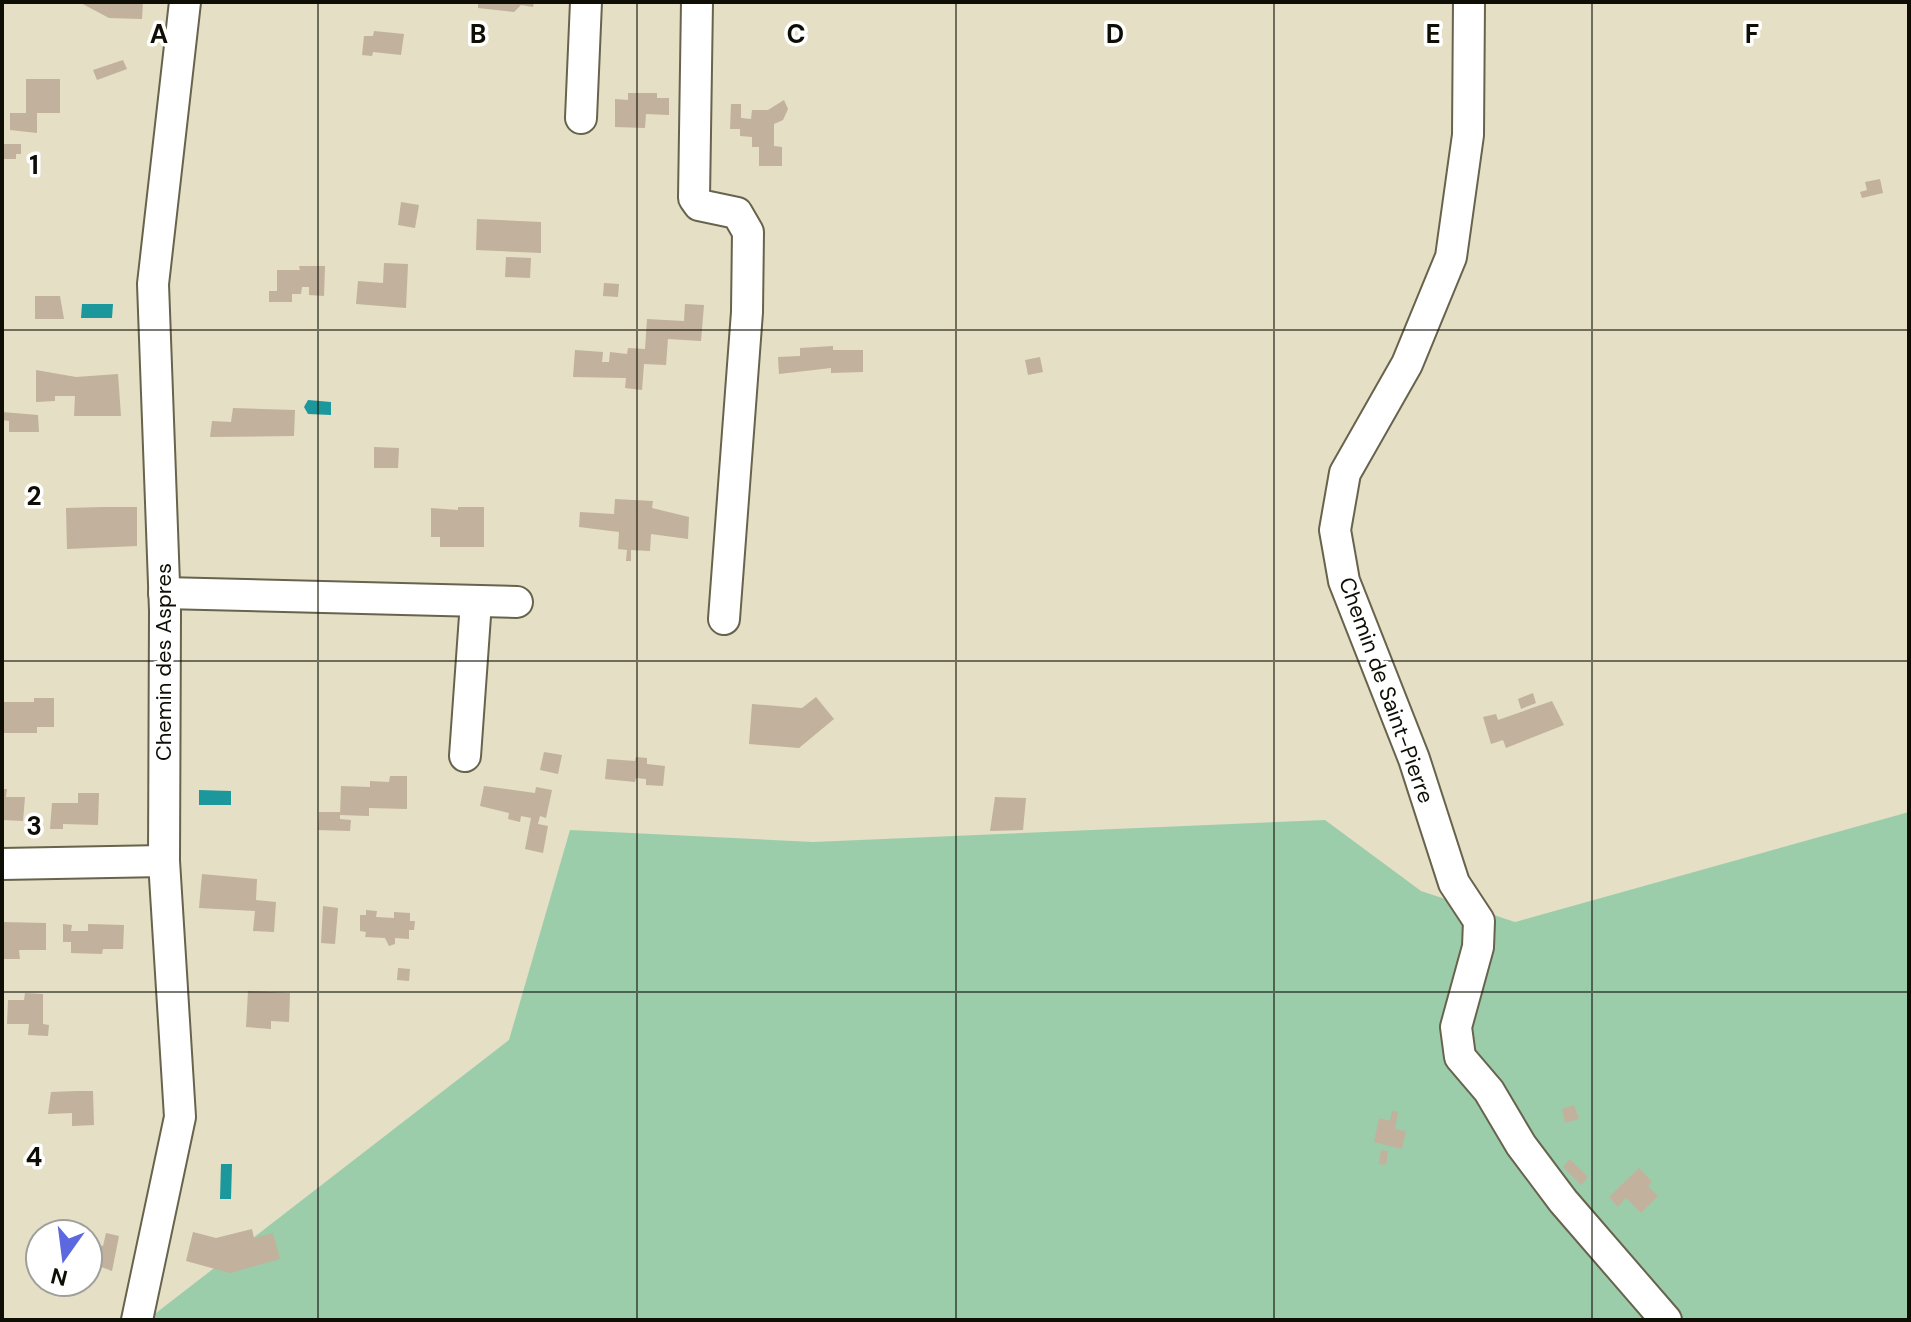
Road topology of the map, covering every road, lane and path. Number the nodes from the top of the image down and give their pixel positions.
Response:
1 (185, 2) edge
2 (586, 2) edge
3 (697, 2) edge
4 (1469, 2) edge
5 (581, 118) dead end
6 (164, 593) junction
7 (476, 602) junction
8 (517, 602) dead end
9 (724, 619) dead end
10 (465, 756) dead end
11 (164, 861) junction
12 (2, 864) edge
13 (137, 1320) edge
14 (1666, 1320) edge

1 - 6 street, Chemin des Aspres
2 - 5 street
3 - 9 street
4 - 14 street, Chemin de Saint-Pierre
6 - 7 street
6 - 11 street, Chemin des Aspres
7 - 8 street
7 - 10 street
11 - 12 street
11 - 13 street, Chemin des Aspres

